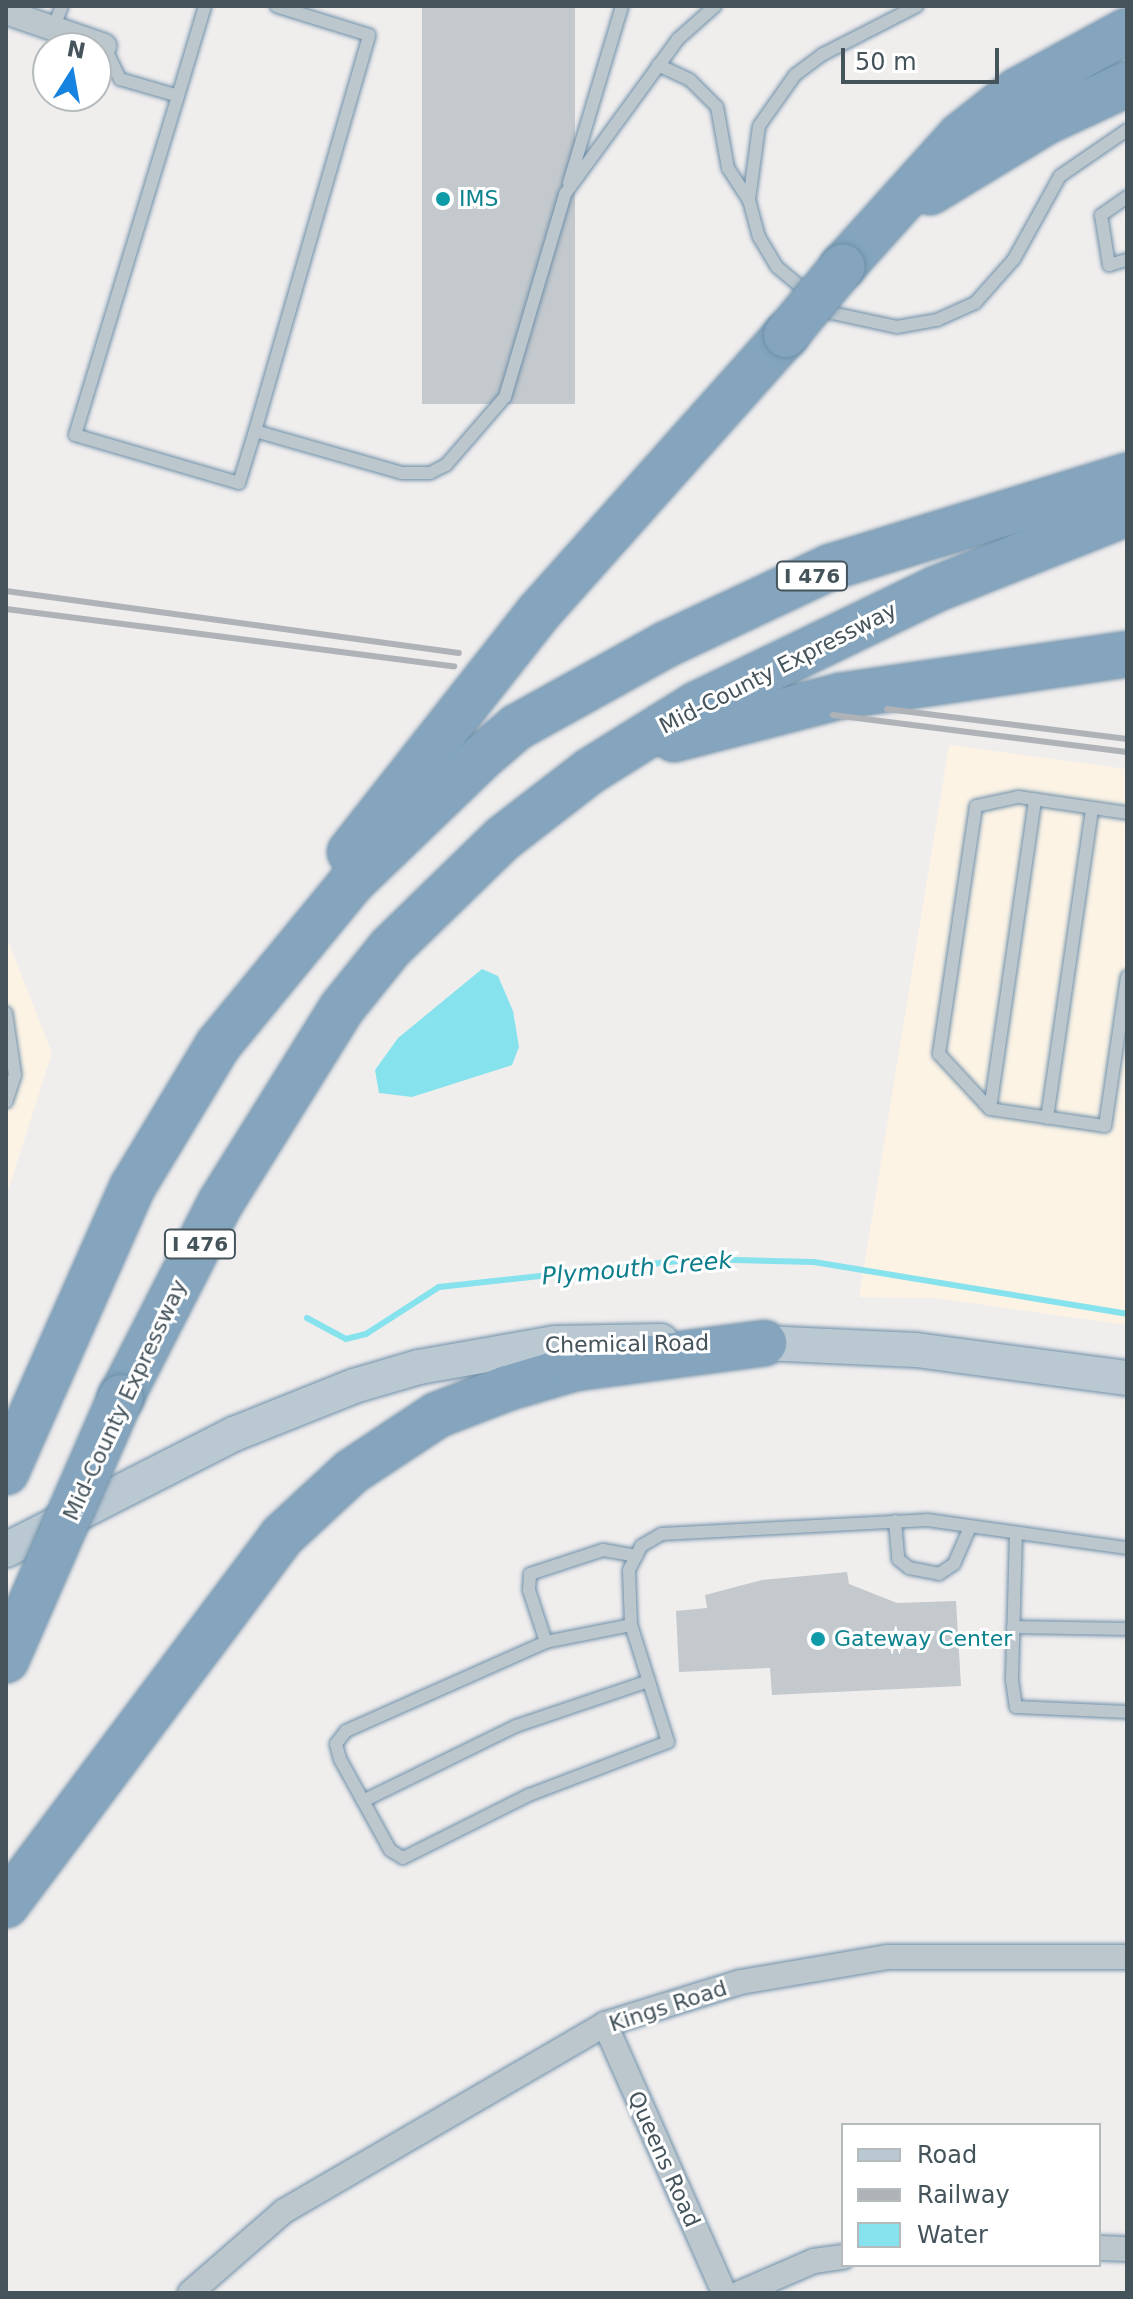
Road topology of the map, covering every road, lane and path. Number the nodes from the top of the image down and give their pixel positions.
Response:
1 (205, 6) edge
2 (276, 6) edge
3 (622, 6) edge
4 (715, 6) edge
5 (917, 6) edge
6 (6, 12) edge
7 (58, 17) edge
8 (1127, 31) edge
9 (82, 32) edge
10 (112, 62) edge
11 (658, 65) junction
12 (1127, 84) edge
13 (178, 96) junction
14 (1127, 130) edge
15 (565, 194) junction
16 (1127, 197) edge
17 (749, 200) junction
18 (1127, 260) edge
19 (843, 266) junction
20 (255, 431) junction
21 (1127, 476) edge
22 (1127, 513) edge
23 (1127, 654) edge
24 (590, 771) junction
25 (1035, 799) junction
26 (1092, 808) junction
27 (1127, 813) edge
28 (281, 963) junction
29 (1127, 977) edge
30 (6, 1013) edge
31 (6, 1102) edge
32 (990, 1109) junction
33 (1047, 1118) junction
34 (764, 1343) junction
35 (1127, 1378) edge
36 (10, 1464) edge
37 (149, 1477) junction
38 (895, 1521) junction
39 (970, 1527) junction
40 (1016, 1534) junction
41 (1127, 1548) edge
42 (6, 1550) edge
43 (636, 1556) junction
44 (6, 1570) edge
45 (631, 1625) junction
46 (1013, 1627) junction
47 (1127, 1629) edge
48 (546, 1642) junction
49 (6, 1660) edge
50 (649, 1681) junction
51 (1127, 1712) edge
52 (363, 1801) junction
53 (6, 1905) edge
54 (1127, 1957) edge
55 (605, 2024) junction
56 (1101, 2248) edge
57 (1127, 2249) edge
58 (841, 2257) edge
59 (190, 2293) edge
60 (724, 2293) edge
61 (740, 2293) edge

1 - 13 lane
2 - 20 lane
3 - 15 lane
4 - 11 lane
5 - 17 lane
6 - 7 street
7 - 9 street
8 - 19 highway
10 - 13 lane
11 - 15 lane
11 - 17 lane
12 - 19 highway
13 - 20 lane
14 - 17 lane
15 - 20 lane
16 - 18 lane
19 - 28 highway, bridge
21 - 28 highway, I 476
22 - 24 highway, Mid-County Expressway / I 476
23 - 24 highway
24 - 49 highway, Mid-County Expressway / I 476, bridge
25 - 26 lane
25 - 32 lane
25 - 32 lane
26 - 27 lane
26 - 33 lane
28 - 36 highway, I 476
29 - 33 lane
30 - 31 lane
32 - 33 lane
34 - 35 main road, Chemical Road
34 - 37 main road, Chemical Road
34 - 53 highway
37 - 42 main road, Chemical Road
37 - 44 main road, Chemical Road
38 - 39 lane
38 - 39 lane
38 - 43 lane
39 - 40 lane
40 - 41 lane
40 - 46 lane
43 - 45 lane
43 - 48 lane
45 - 48 lane
45 - 50 lane
46 - 47 lane
46 - 51 lane
48 - 52 lane
50 - 52 lane
50 - 52 lane
54 - 55 street, Kings Road
55 - 59 street, Kings Road
55 - 60 street, Queens Road
56 - 57 street
58 - 61 street

